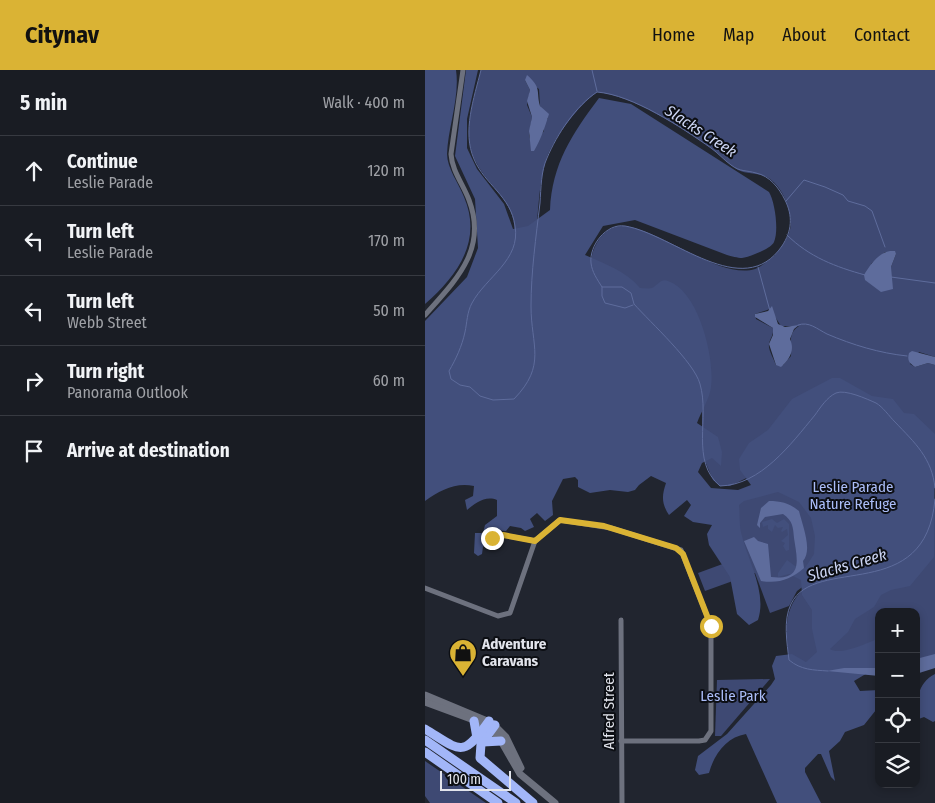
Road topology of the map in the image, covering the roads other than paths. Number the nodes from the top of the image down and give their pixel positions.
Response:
1 (463, 70) edge
2 (425, 315) edge
3 (492, 538) dead end
4 (535, 541) junction
5 (425, 588) edge
6 (621, 620) dead end
7 (425, 695) edge
8 (425, 702) edge
9 (474, 721) junction
10 (490, 725) junction
11 (425, 729) edge
12 (425, 740) edge
13 (480, 740) junction
14 (501, 740) junction
15 (621, 741) junction
16 (425, 752) edge
17 (533, 785) junction
18 (498, 803) edge
19 (516, 803) edge
20 (533, 803) edge
21 (555, 803) edge
22 (622, 803) edge

1 - 2 street
3 - 4 street
4 - 5 street
4 - 15 street
6 - 15 street, Alfred Street
7 - 10 street
8 - 9 street
9 - 10 street
9 - 13 highway
10 - 13 highway
10 - 14 street
10 - 17 street
11 - 13 highway
12 - 19 highway
13 - 14 highway
13 - 20 highway
14 - 17 street
15 - 22 street, Alfred Street
16 - 18 highway
17 - 21 street

